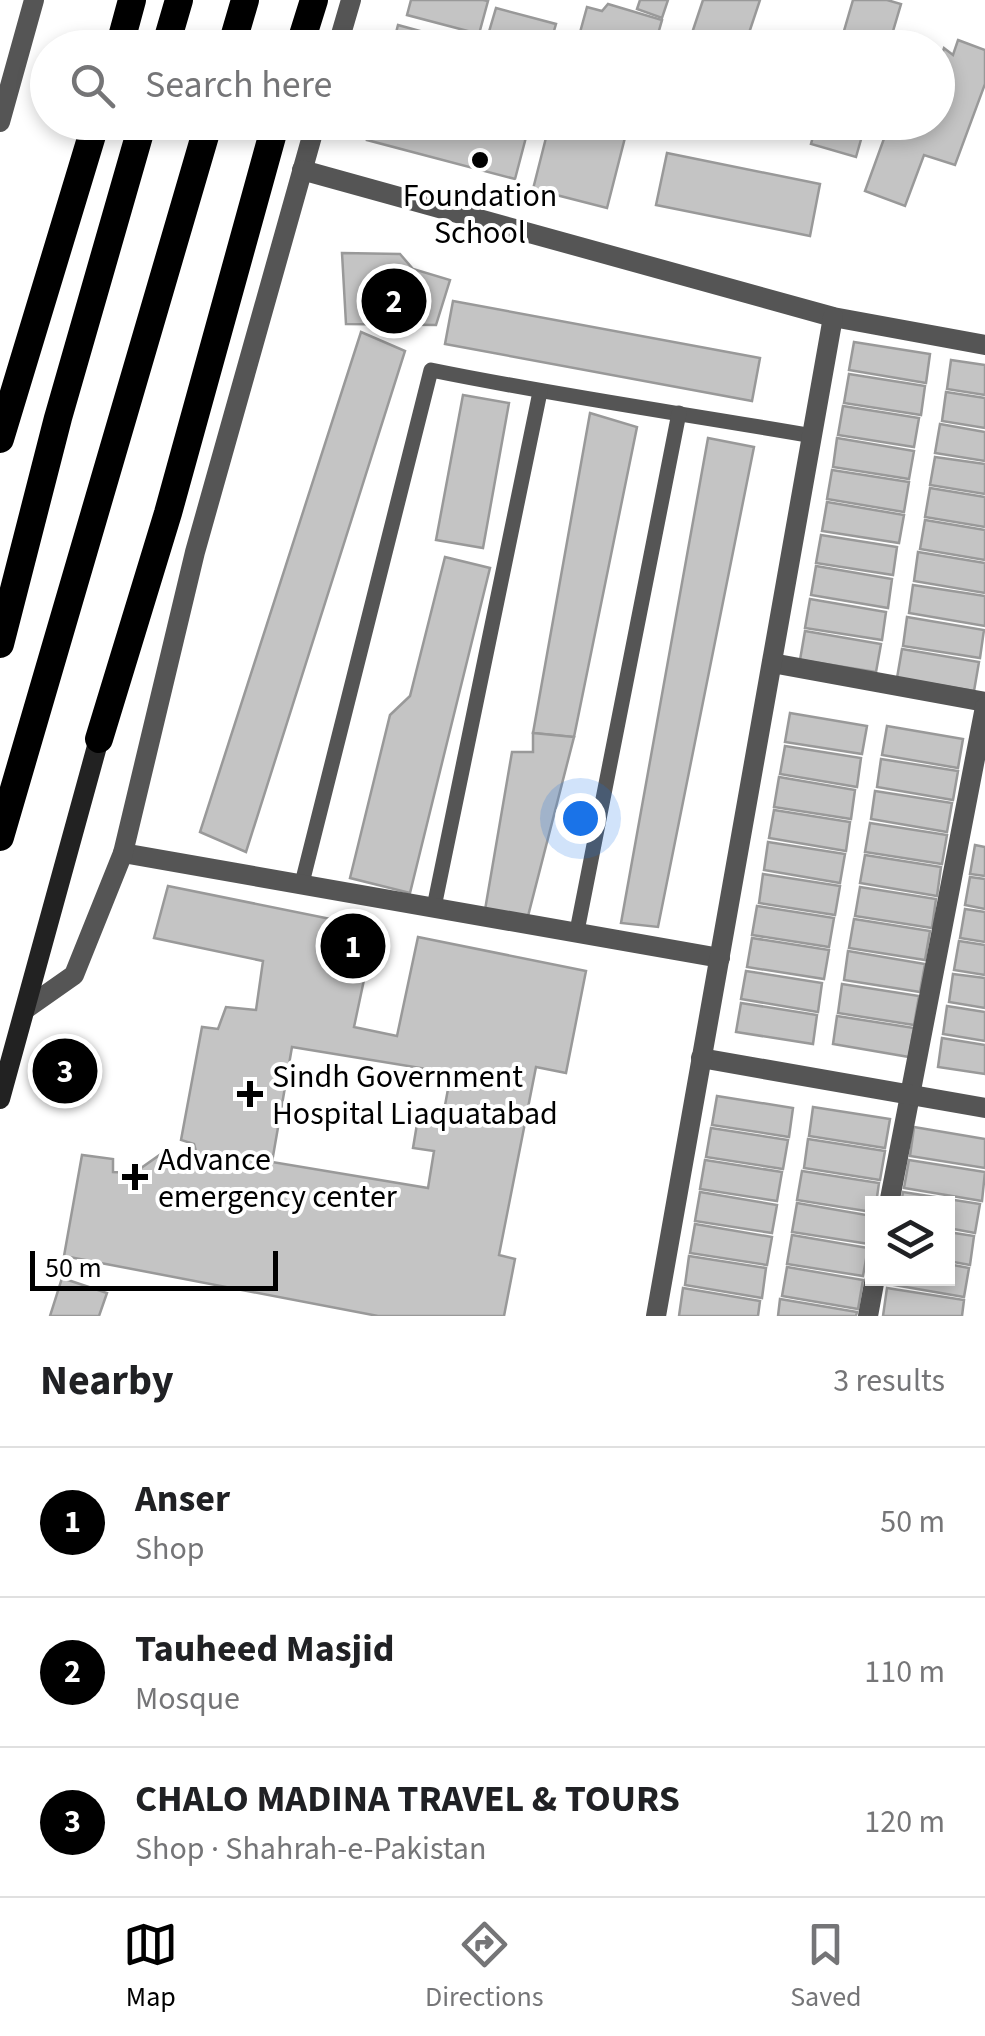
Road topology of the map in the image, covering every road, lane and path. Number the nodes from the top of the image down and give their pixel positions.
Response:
1 (34, 0) edge
2 (132, 0) edge
3 (178, 0) edge
4 (245, 0) edge
5 (314, 0) edge
6 (351, 0) edge
7 (123, 30) edge
8 (170, 30) edge
9 (236, 30) edge
10 (305, 30) edge
11 (343, 30) edge
12 (0, 122) edge
13 (91, 140) edge
14 (138, 140) edge
15 (204, 140) edge
16 (271, 140) edge
17 (311, 140) edge
18 (302, 170) junction
19 (833, 316) junction
20 (985, 345) edge
21 (540, 392) junction
22 (680, 413) junction
23 (813, 436) junction
24 (0, 440) edge
25 (0, 644) edge
26 (772, 663) junction
27 (985, 705) edge
28 (99, 739) joint
29 (0, 838) edge
30 (124, 853) junction
31 (302, 884) junction
32 (434, 907) junction
33 (577, 931) junction
34 (720, 958) junction
35 (27, 1008) junction
36 (702, 1058) junction
37 (908, 1094) junction
38 (0, 1099) edge
39 (985, 1108) edge
40 (890, 1196) edge
41 (874, 1286) edge
42 (656, 1316) edge
43 (868, 1316) edge

1 - 12 street
2 - 7 highway
3 - 8 highway
4 - 9 highway
5 - 10 highway
6 - 11 street
13 - 24 highway
14 - 25 highway
15 - 29 highway
16 - 28 highway
17 - 18 street
18 - 19 street
18 - 30 street
19 - 20 street
19 - 23 street
21 - 22 lane
21 - 31 lane
21 - 32 lane
22 - 23 lane
22 - 33 lane
23 - 26 street
26 - 27 street
26 - 34 street
27 - 37 street
28 - 35 main road
30 - 31 street
30 - 35 street
31 - 32 street
32 - 33 street
33 - 34 street
34 - 36 street
35 - 38 main road
36 - 37 street
36 - 42 street
37 - 39 street
37 - 40 street
41 - 43 street

